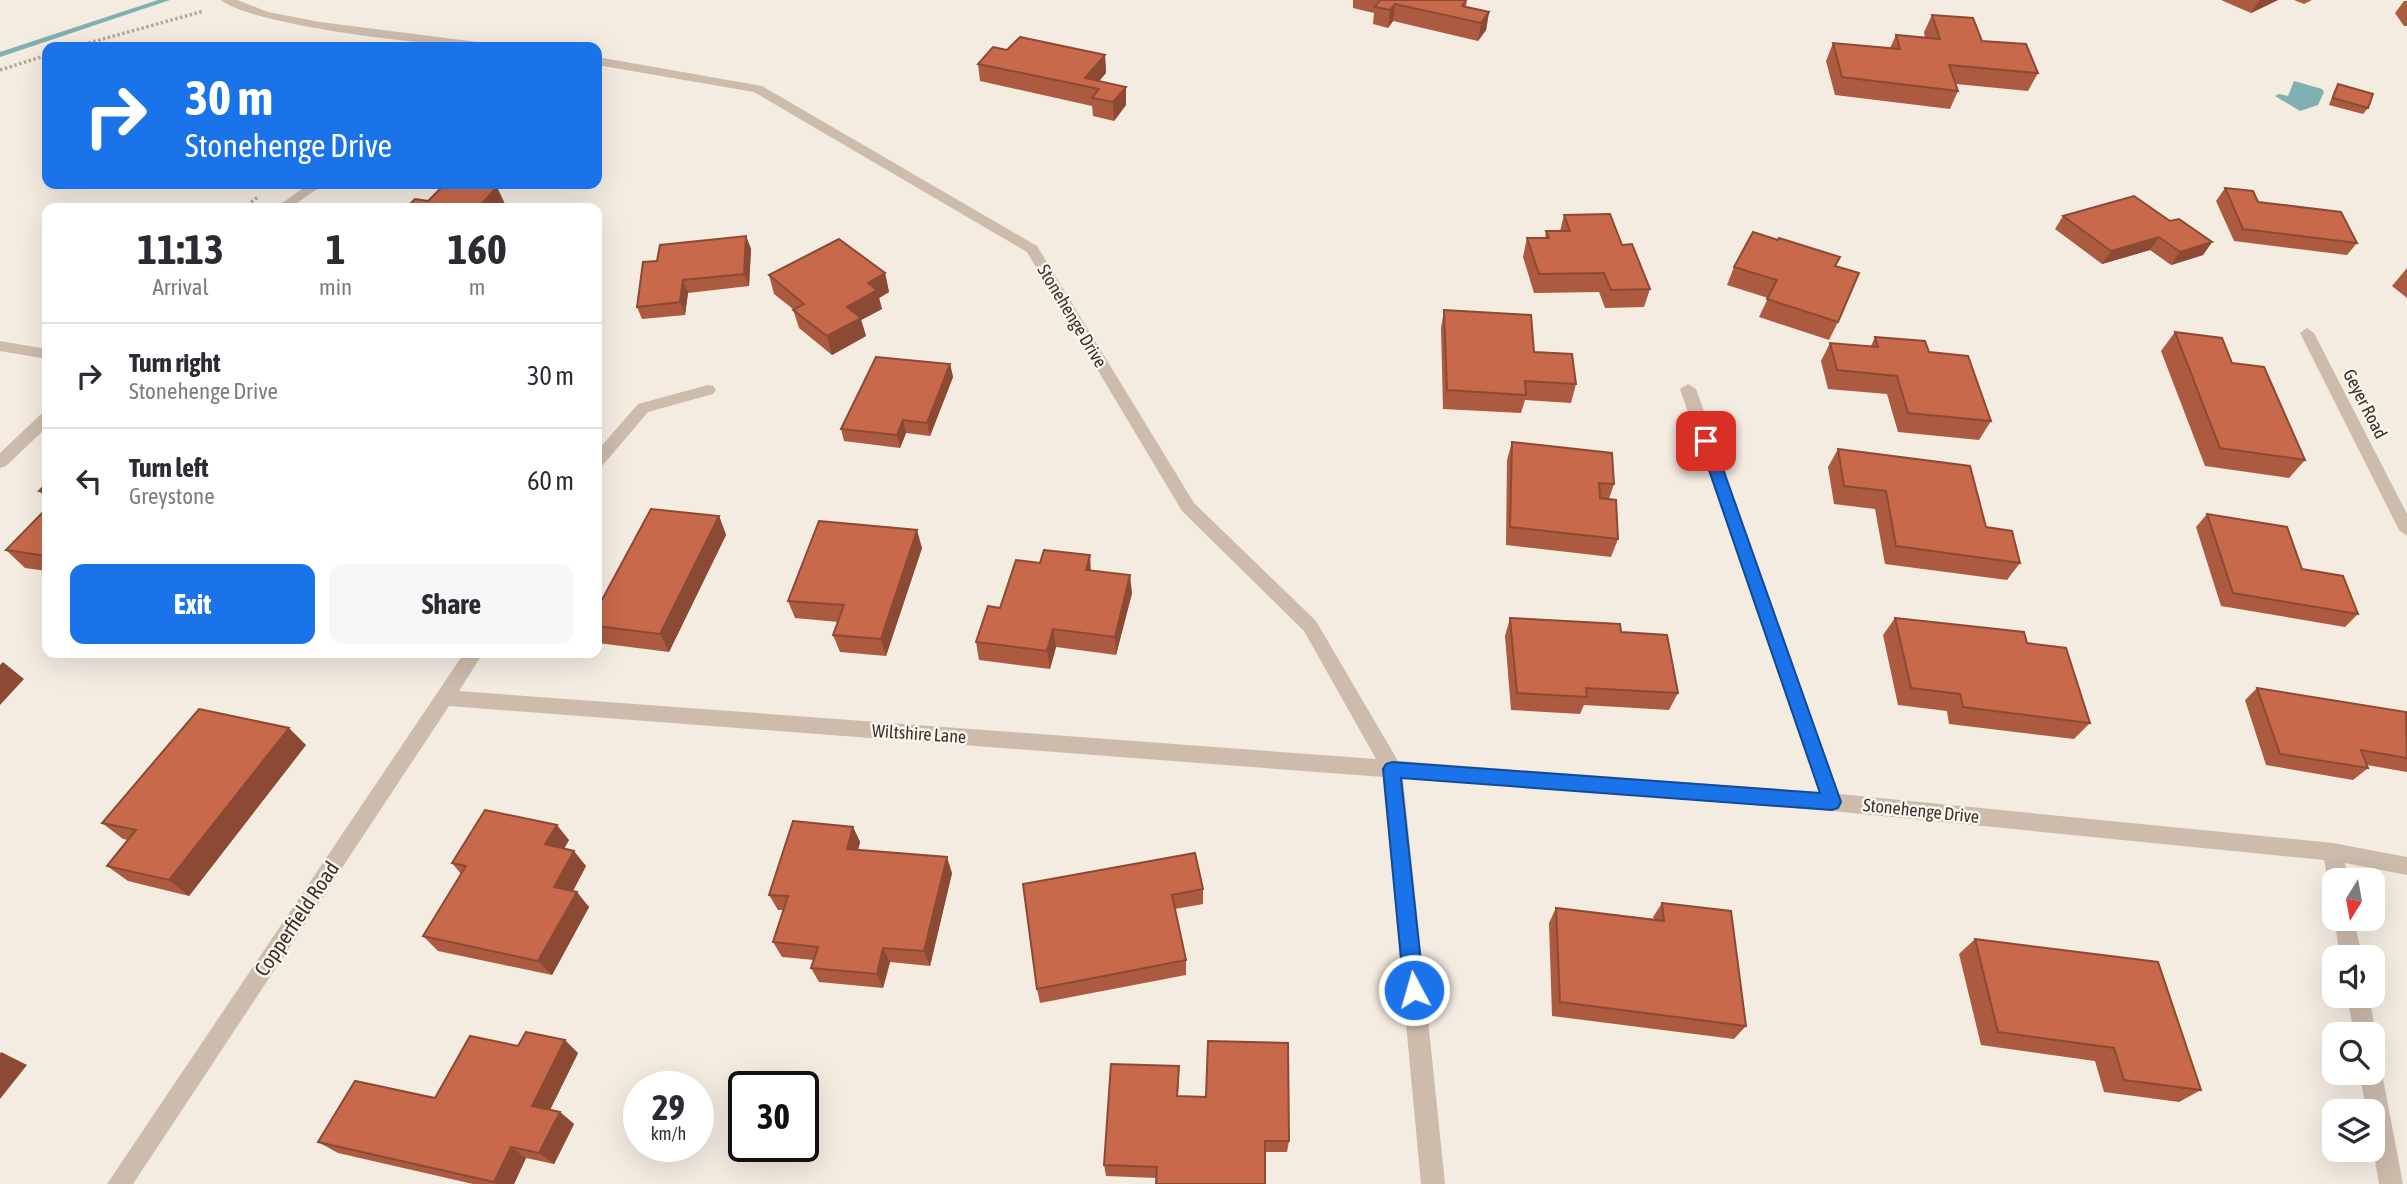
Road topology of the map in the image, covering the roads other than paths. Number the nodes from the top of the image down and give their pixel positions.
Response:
1 (227, 0) edge
2 (454, 42) edge
3 (602, 62) edge
4 (308, 189) edge
5 (289, 203) edge
6 (2307, 333) dead end
7 (0, 346) edge
8 (42, 353) edge
9 (1688, 389) dead end
10 (708, 390) dead end
11 (42, 423) edge
12 (602, 455) edge
13 (0, 462) edge
14 (2407, 530) edge
15 (471, 658) edge
16 (446, 698) junction
17 (1392, 769) junction
18 (1832, 802) junction
19 (2333, 852) junction
20 (2407, 866) edge
21 (2336, 868) edge
22 (2373, 1085) edge
23 (119, 1184) edge
24 (1433, 1184) edge
25 (2391, 1184) edge

1 - 2 street
3 - 17 street, Stonehenge Drive
4 - 5 street
6 - 14 street, Geyer Road
7 - 8 street
9 - 18 street
10 - 12 street
11 - 13 street
15 - 16 street, Copperfield Road
16 - 17 street, Wiltshire Lane
16 - 23 street, Copperfield Road
17 - 18 street, Stonehenge Drive
17 - 24 street, Stonehenge Drive
18 - 19 street, Stonehenge Drive
19 - 20 street, Stonehenge Drive
19 - 21 street
22 - 25 street

